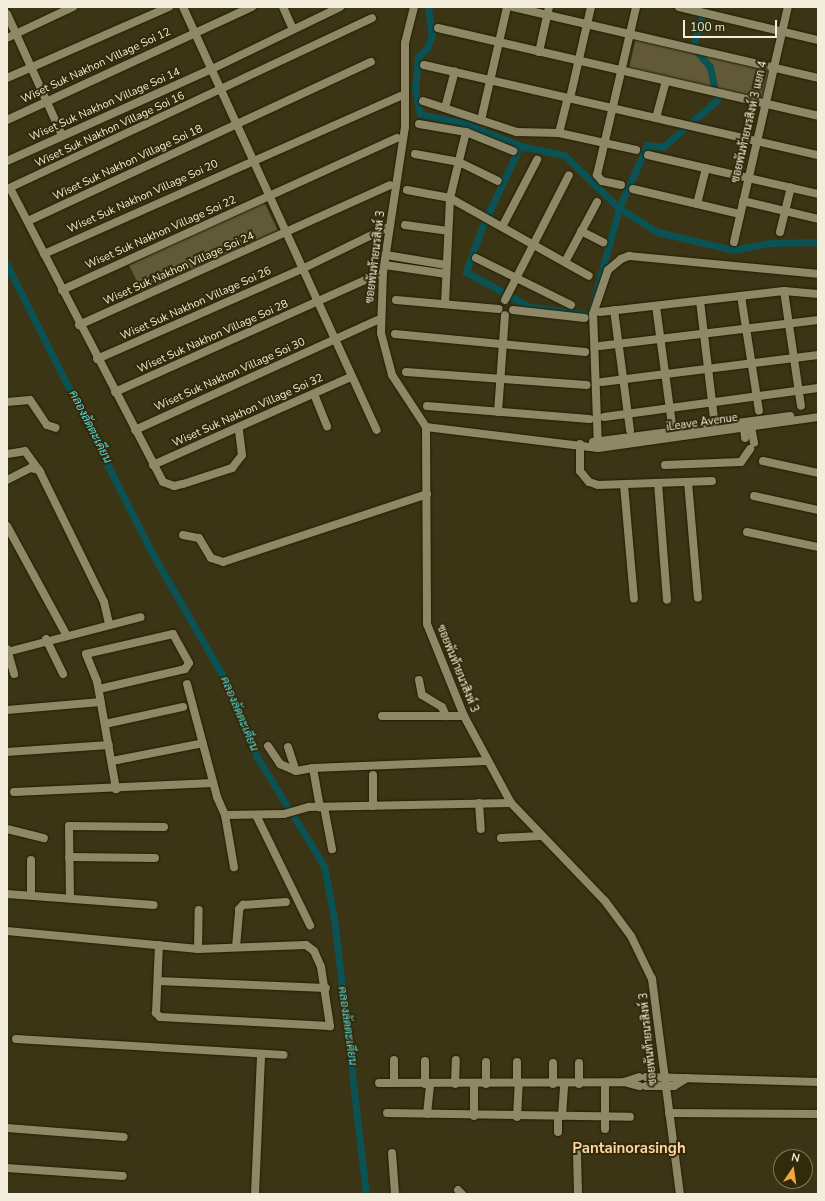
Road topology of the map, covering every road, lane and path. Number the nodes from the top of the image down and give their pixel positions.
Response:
1 (73, 7) edge
2 (169, 7) edge
3 (183, 7) edge
4 (252, 7) edge
5 (283, 7) edge
6 (340, 7) edge
7 (414, 7) edge
8 (507, 7) edge
9 (513, 7) edge
10 (591, 7) edge
11 (636, 7) edge
12 (679, 7) edge
13 (788, 7) edge
14 (58, 10) edge
15 (548, 11) edge
16 (7, 14) edge
17 (372, 18) dead end
18 (587, 24) junction
19 (438, 28) dead end
20 (293, 29) junction
21 (782, 32) junction
22 (194, 33) junction
23 (16, 34) junction
24 (630, 34) junction
25 (7, 38) edge
26 (818, 40) edge
27 (500, 43) junction
28 (539, 52) junction
29 (578, 61) junction
30 (371, 62) dead end
31 (424, 65) dead end
32 (31, 67) junction
33 (774, 68) junction
34 (212, 69) junction
35 (622, 70) junction
36 (454, 71) junction
37 (7, 78) edge
38 (818, 78) edge
39 (492, 79) junction
40 (666, 81) junction
41 (221, 90) junction
42 (401, 96) dead end
43 (569, 98) junction
44 (422, 101) dead end
45 (46, 102) junction
46 (766, 104) junction
47 (445, 108) junction
48 (613, 108) junction
49 (818, 116) edge
50 (656, 118) junction
51 (7, 120) edge
52 (482, 120) junction
53 (419, 124) dead end
54 (238, 125) junction
55 (466, 132) junction
56 (560, 133) junction
57 (62, 135) junction
58 (397, 138) dead end
59 (757, 141) junction
60 (605, 143) junction
61 (636, 150) dead end
62 (513, 151) dead end
63 (414, 154) dead end
64 (648, 155) dead end
65 (818, 155) edge
66 (252, 160) junction
67 (537, 160) dead end
68 (7, 161) edge
69 (459, 162) junction
70 (706, 168) junction
71 (569, 175) dead end
72 (749, 178) junction
73 (498, 181) dead end
74 (390, 185) dead end
75 (621, 185) dead end
76 (791, 187) junction
77 (9, 188) edge
78 (633, 189) dead end
79 (407, 190) dead end
80 (818, 194) edge
81 (270, 197) junction
82 (450, 198) junction
83 (743, 201) junction
84 (597, 202) dead end
85 (697, 204) junction
86 (785, 211) junction
87 (740, 214) junction
88 (818, 219) edge
89 (28, 221) junction
90 (405, 225) dead end
91 (502, 227) junction
92 (386, 228) dead end
93 (448, 231) junction
94 (582, 231) junction
95 (780, 232) dead end
96 (287, 233) junction
97 (603, 242) dead end
98 (734, 242) dead end
99 (533, 244) junction
100 (44, 254) junction
101 (386, 255) junction
102 (476, 258) dead end
103 (565, 262) junction
104 (446, 264) junction
105 (385, 265) junction
106 (304, 268) junction
107 (446, 274) junction
108 (818, 274) edge
109 (376, 276) dead end
110 (589, 276) dead end
111 (517, 278) junction
112 (62, 290) junction
113 (784, 291) junction
114 (818, 294) edge
115 (741, 296) junction
116 (396, 300) dead end
117 (505, 300) junction
118 (700, 301) junction
119 (320, 302) junction
120 (445, 304) junction
121 (571, 305) dead end
122 (656, 306) junction
123 (499, 309) junction
124 (513, 310) junction
125 (614, 310) junction
126 (600, 312) dead end
127 (505, 315) junction
128 (585, 318) dead end
129 (377, 320) dead end
130 (818, 320) edge
131 (788, 324) junction
132 (79, 325) junction
133 (747, 330) junction
134 (394, 334) dead end
135 (703, 336) junction
136 (335, 340) junction
137 (661, 340) junction
138 (503, 344) junction
139 (618, 344) junction
140 (600, 346) dead end
141 (585, 352) dead end
142 (818, 355) edge
143 (794, 358) junction
144 (97, 359) junction
145 (752, 364) junction
146 (707, 369) junction
147 (406, 372) dead end
148 (665, 375) junction
149 (352, 377) junction
150 (501, 379) junction
151 (623, 380) junction
152 (602, 382) dead end
153 (587, 385) dead end
154 (818, 388) edge
155 (798, 391) junction
156 (115, 392) junction
157 (314, 394) junction
158 (756, 397) junction
159 (7, 402) edge
160 (712, 404) junction
161 (427, 406) dead end
162 (801, 406) dead end
163 (670, 410) junction
164 (758, 411) dead end
165 (498, 412) junction
166 (818, 412) edge
167 (628, 414) junction
168 (604, 417) dead end
169 (818, 417) edge
170 (714, 418) dead end
171 (589, 420) dead end
172 (672, 425) dead end
173 (326, 426) dead end
174 (426, 427) junction
175 (56, 428) dead end
176 (748, 428) junction
177 (239, 429) junction
178 (135, 430) junction
179 (377, 430) dead end
180 (630, 430) dead end
181 (745, 438) dead end
182 (580, 444) junction
183 (598, 444) junction
184 (7, 454) edge
185 (763, 461) dead end
186 (153, 465) junction
187 (665, 465) dead end
188 (39, 470) junction
189 (818, 473) edge
190 (7, 480) edge
191 (712, 481) dead end
192 (688, 482) junction
193 (658, 484) junction
194 (624, 485) junction
195 (427, 494) junction
196 (754, 496) dead end
197 (818, 510) edge
198 (7, 526) edge
199 (747, 532) dead end
200 (183, 535) dead end
201 (818, 547) edge
202 (698, 598) dead end
203 (634, 599) dead end
204 (667, 600) dead end
205 (141, 617) dead end
206 (109, 624) junction
207 (66, 634) junction
208 (46, 639) junction
209 (7, 651) edge
210 (14, 674) dead end
211 (63, 674) dead end
212 (419, 680) dead end
213 (187, 684) dead end
214 (99, 689) junction
215 (101, 702) junction
216 (183, 707) dead end
217 (7, 710) edge
218 (382, 716) dead end
219 (446, 716) junction
220 (464, 716) junction
221 (105, 724) junction
222 (199, 744) dead end
223 (109, 745) junction
224 (268, 746) dead end
225 (288, 747) dead end
226 (7, 752) edge
227 (486, 761) junction
228 (112, 762) junction
229 (313, 768) junction
230 (296, 771) junction
231 (374, 775) dead end
232 (213, 783) junction
233 (116, 789) junction
234 (14, 792) dead end
235 (479, 803) junction
236 (511, 803) junction
237 (373, 806) junction
238 (322, 807) junction
239 (225, 815) junction
240 (256, 815) junction
241 (164, 827) dead end
242 (7, 828) edge
243 (481, 829) dead end
244 (540, 836) junction
245 (44, 838) dead end
246 (501, 838) dead end
247 (332, 849) dead end
248 (69, 857) junction
249 (155, 858) dead end
250 (31, 860) dead end
251 (234, 867) dead end
252 (7, 894) edge
253 (31, 895) junction
254 (70, 898) junction
255 (286, 902) dead end
256 (154, 906) dead end
257 (199, 910) dead end
258 (310, 925) dead end
259 (7, 931) edge
260 (159, 945) junction
261 (236, 947) junction
262 (198, 949) junction
263 (158, 980) junction
264 (326, 988) junction
265 (16, 1039) dead end
266 (260, 1054) junction
267 (284, 1055) dead end
268 (394, 1060) dead end
269 (456, 1060) dead end
270 (425, 1061) dead end
271 (486, 1062) dead end
272 (517, 1062) dead end
273 (553, 1063) dead end
274 (579, 1063) dead end
275 (664, 1074) junction
276 (687, 1078) junction
277 (624, 1082) junction
278 (818, 1082) edge
279 (378, 1083) dead end
280 (394, 1083) junction
281 (518, 1083) junction
282 (427, 1084) junction
283 (455, 1084) junction
284 (474, 1084) junction
285 (486, 1084) junction
286 (553, 1084) junction
287 (564, 1084) junction
288 (579, 1084) junction
289 (605, 1084) junction
290 (666, 1086) junction
291 (387, 1113) dead end
292 (427, 1114) junction
293 (669, 1114) junction
294 (818, 1114) edge
295 (474, 1116) junction
296 (560, 1116) junction
297 (517, 1117) junction
298 (605, 1117) junction
299 (630, 1117) dead end
300 (7, 1128) edge
301 (605, 1129) dead end
302 (558, 1132) dead end
303 (124, 1136) dead end
304 (392, 1153) dead end
305 (577, 1153) dead end
306 (7, 1168) edge
307 (123, 1176) dead end
308 (255, 1194) edge
309 (395, 1194) edge
310 (578, 1194) edge
311 (680, 1194) edge

1 - 14 street
2 - 32 street
3 - 22 street
4 - 22 street, Wiset Suk Nakhon Village Soi 12
5 - 20 street
6 - 20 street, Wiset Suk Nakhon Village Soi 14
7 - 101 street, ซอยพันท้ายนรสิงห์ 3
8 - 27 street
9 - 15 street
10 - 18 street
11 - 24 street
12 - 21 street
13 - 21 street, ซอยพันท้ายนรสิงห์ 3 แยก 4
14 - 23 street
15 - 18 street
15 - 28 street
16 - 23 street
17 - 41 street, Wiset Suk Nakhon Village Soi 16
18 - 24 street
18 - 29 street
19 - 27 street
20 - 34 street, Wiset Suk Nakhon Village Soi 14
21 - 26 street
21 - 33 street, ซอยพันท้ายนรสิงห์ 3 แยก 4
22 - 34 street
22 - 45 street, Wiset Suk Nakhon Village Soi 12
23 - 25 street
23 - 32 street
24 - 33 street
24 - 35 street
27 - 28 street
27 - 39 street
28 - 29 street
29 - 35 street
29 - 43 street
30 - 54 street, Wiset Suk Nakhon Village Soi 18
31 - 36 street
32 - 37 street
32 - 45 street
33 - 38 street
33 - 46 street, ซอยพันท้ายนรสิงห์ 3 แยก 4
34 - 41 street
34 - 57 street, Wiset Suk Nakhon Village Soi 14
35 - 40 street
35 - 48 street
36 - 39 street
36 - 47 street
39 - 43 street
39 - 52 street
40 - 46 street
40 - 50 street
41 - 54 street
41 - 77 street, Wiset Suk Nakhon Village Soi 16
42 - 66 street, Wiset Suk Nakhon Village Soi 20
43 - 48 street
43 - 56 street
44 - 47 street
45 - 51 street, Wiset Suk Nakhon Village Soi 12
45 - 57 street
46 - 49 street
46 - 59 street, ซอยพันท้ายนรสิงห์ 3 แยก 4
47 - 52 street
48 - 50 street
48 - 60 street
50 - 59 street
52 - 56 street
53 - 55 street
54 - 66 street
54 - 89 street, Wiset Suk Nakhon Village Soi 18
55 - 62 street
55 - 69 street
56 - 60 street
57 - 68 street, Wiset Suk Nakhon Village Soi 14
58 - 81 street, Wiset Suk Nakhon Village Soi 22
59 - 65 street
59 - 72 street, ซอยพันท้ายนรสิงห์ 3 แยก 4
60 - 61 street
60 - 75 street
63 - 69 street
64 - 70 street
66 - 81 street
66 - 100 street, Wiset Suk Nakhon Village Soi 20
67 - 91 street
69 - 73 street
69 - 82 street
70 - 72 street
70 - 85 street
71 - 99 street
72 - 76 street
72 - 83 street, ซอยพันท้ายนรสิงห์ 3 แยก 4
74 - 96 street, Wiset Suk Nakhon Village Soi 24
76 - 80 street
76 - 86 street
77 - 89 street
78 - 85 street
79 - 82 street
81 - 96 street
81 - 112 street, Wiset Suk Nakhon Village Soi 22
82 - 91 street
82 - 93 street
83 - 86 street
83 - 87 street, ซอยพันท้ายนรสิงห์ 3 แยก 4
84 - 94 street
85 - 87 street
86 - 88 street
86 - 95 street
87 - 98 street, ซอยพันท้ายนรสิงห์ 3 แยก 4
89 - 100 street
90 - 93 street
91 - 99 street
92 - 106 street, Wiset Suk Nakhon Village Soi 26
93 - 104 street
94 - 97 street
94 - 103 street
96 - 106 street
96 - 132 street, Wiset Suk Nakhon Village Soi 24
99 - 103 street
99 - 111 street
100 - 112 street
101 - 104 street
101 - 105 street, ซอยพันท้ายนรสิงห์ 3
102 - 111 street
103 - 110 street
104 - 107 street
105 - 107 street
105 - 174 street, ซอยพันท้ายนรสิงห์ 3
106 - 119 street
106 - 144 street, Wiset Suk Nakhon Village Soi 26
107 - 120 street
108 - 183 street
109 - 119 street, Wiset Suk Nakhon Village Soi 28
111 - 117 street
111 - 121 street
112 - 132 street
113 - 114 street
113 - 115 street
113 - 131 street
115 - 118 street
115 - 133 street
116 - 120 street
117 - 123 street
117 - 124 street
118 - 122 street
118 - 135 street
119 - 136 street
119 - 156 street, Wiset Suk Nakhon Village Soi 28
120 - 123 street
122 - 125 street
122 - 137 street
123 - 127 street
124 - 127 street
124 - 128 street
125 - 126 street
125 - 139 street
127 - 138 street
129 - 136 street, Wiset Suk Nakhon Village Soi 30
130 - 131 street
131 - 133 street
131 - 143 street
132 - 144 street
133 - 135 street
133 - 145 street
134 - 138 street
135 - 137 street
135 - 146 street
136 - 149 street
136 - 178 street, Wiset Suk Nakhon Village Soi 30
137 - 139 street
137 - 148 street
138 - 141 street
138 - 150 street
139 - 140 street
139 - 151 street
142 - 143 street
143 - 145 street
143 - 155 street
144 - 156 street
145 - 146 street
145 - 158 street
146 - 148 street
146 - 160 street
147 - 150 street
148 - 151 street
148 - 163 street
149 - 157 street, Wiset Suk Nakhon Village Soi 32
149 - 179 street
150 - 153 street
150 - 165 street
151 - 152 street
151 - 167 street
154 - 155 street
155 - 158 street
155 - 162 street
156 - 178 street
157 - 173 street
157 - 177 street, Wiset Suk Nakhon Village Soi 32
158 - 160 street
158 - 164 street
159 - 175 street
160 - 163 street
160 - 170 street
161 - 165 street
163 - 167 street
163 - 172 street
165 - 171 street
166 - 183 street, iLeave Avenue
167 - 168 street
167 - 180 street
169 - 176 street, iLeave Avenue
174 - 182 street, iLeave Avenue
174 - 195 street, ซอยพันท้ายนรสิงห์ 3
176 - 181 street
176 - 183 street, iLeave Avenue
176 - 187 street
177 - 186 street, Wiset Suk Nakhon Village Soi 32
177 - 186 street
178 - 186 street
182 - 183 street, iLeave Avenue
182 - 194 street
184 - 188 street
185 - 189 street
188 - 190 street
188 - 206 street
191 - 192 street
192 - 193 street
192 - 202 street
193 - 194 street
193 - 204 street
194 - 203 street
195 - 200 street
195 - 220 street, ซอยพันท้ายนรสิงห์ 3
196 - 197 street
198 - 207 street
199 - 201 street
205 - 206 street
206 - 207 street
207 - 208 street
208 - 209 street
208 - 211 street
209 - 210 street
212 - 219 street
213 - 232 street
214 - 214 street
214 - 215 street
215 - 217 street
215 - 221 street
216 - 221 street
218 - 219 street
219 - 220 street
220 - 227 street, ซอยพันท้ายนรสิงห์ 3
221 - 223 street
222 - 228 street
223 - 226 street
223 - 228 street
224 - 230 street
225 - 230 street
227 - 229 street
227 - 236 street, ซอยพันท้ายนรสิงห์ 3
228 - 233 street
229 - 230 street
229 - 238 street
231 - 237 street
232 - 233 street
232 - 239 street
233 - 234 street
235 - 236 street
235 - 237 street
235 - 243 street
236 - 244 street, ซอยพันท้ายนรสิงห์ 3
237 - 238 street
238 - 240 street
238 - 247 street
239 - 240 street
239 - 251 street
240 - 258 street
241 - 248 street
242 - 245 street
244 - 246 street
244 - 275 street, ซอยพันท้ายนรสิงห์ 3
248 - 249 street
248 - 254 street
250 - 253 street
252 - 253 street
253 - 254 street
254 - 256 street
255 - 261 street
257 - 262 street
259 - 260 street
260 - 262 street
260 - 263 street
261 - 262 street
261 - 264 street
263 - 264 street
263 - 264 street
265 - 266 street
266 - 267 street
266 - 308 street
268 - 280 street
269 - 283 street
270 - 282 street
271 - 285 street
272 - 281 street
273 - 286 street
274 - 288 street
275 - 276 street
275 - 277 street
275 - 290 street, ซอยพันท้ายนรสิงห์ 3
276 - 278 street
276 - 290 street
277 - 289 street
277 - 290 street
279 - 280 street
280 - 282 street
281 - 285 street
281 - 286 street
281 - 297 street
282 - 283 street
282 - 292 street
283 - 284 street
284 - 285 street
284 - 295 street
286 - 287 street
287 - 288 street
287 - 296 street
288 - 289 street
289 - 298 street
290 - 293 street, ซอยพันท้ายนรสิงห์ 3
291 - 292 street
292 - 295 street
293 - 294 street
293 - 311 street, ซอยพันท้ายนรสิงห์ 3
295 - 297 street
296 - 297 street
296 - 298 street
296 - 302 street
298 - 299 street
298 - 301 street
300 - 303 street
304 - 309 street
305 - 310 street
306 - 307 street

